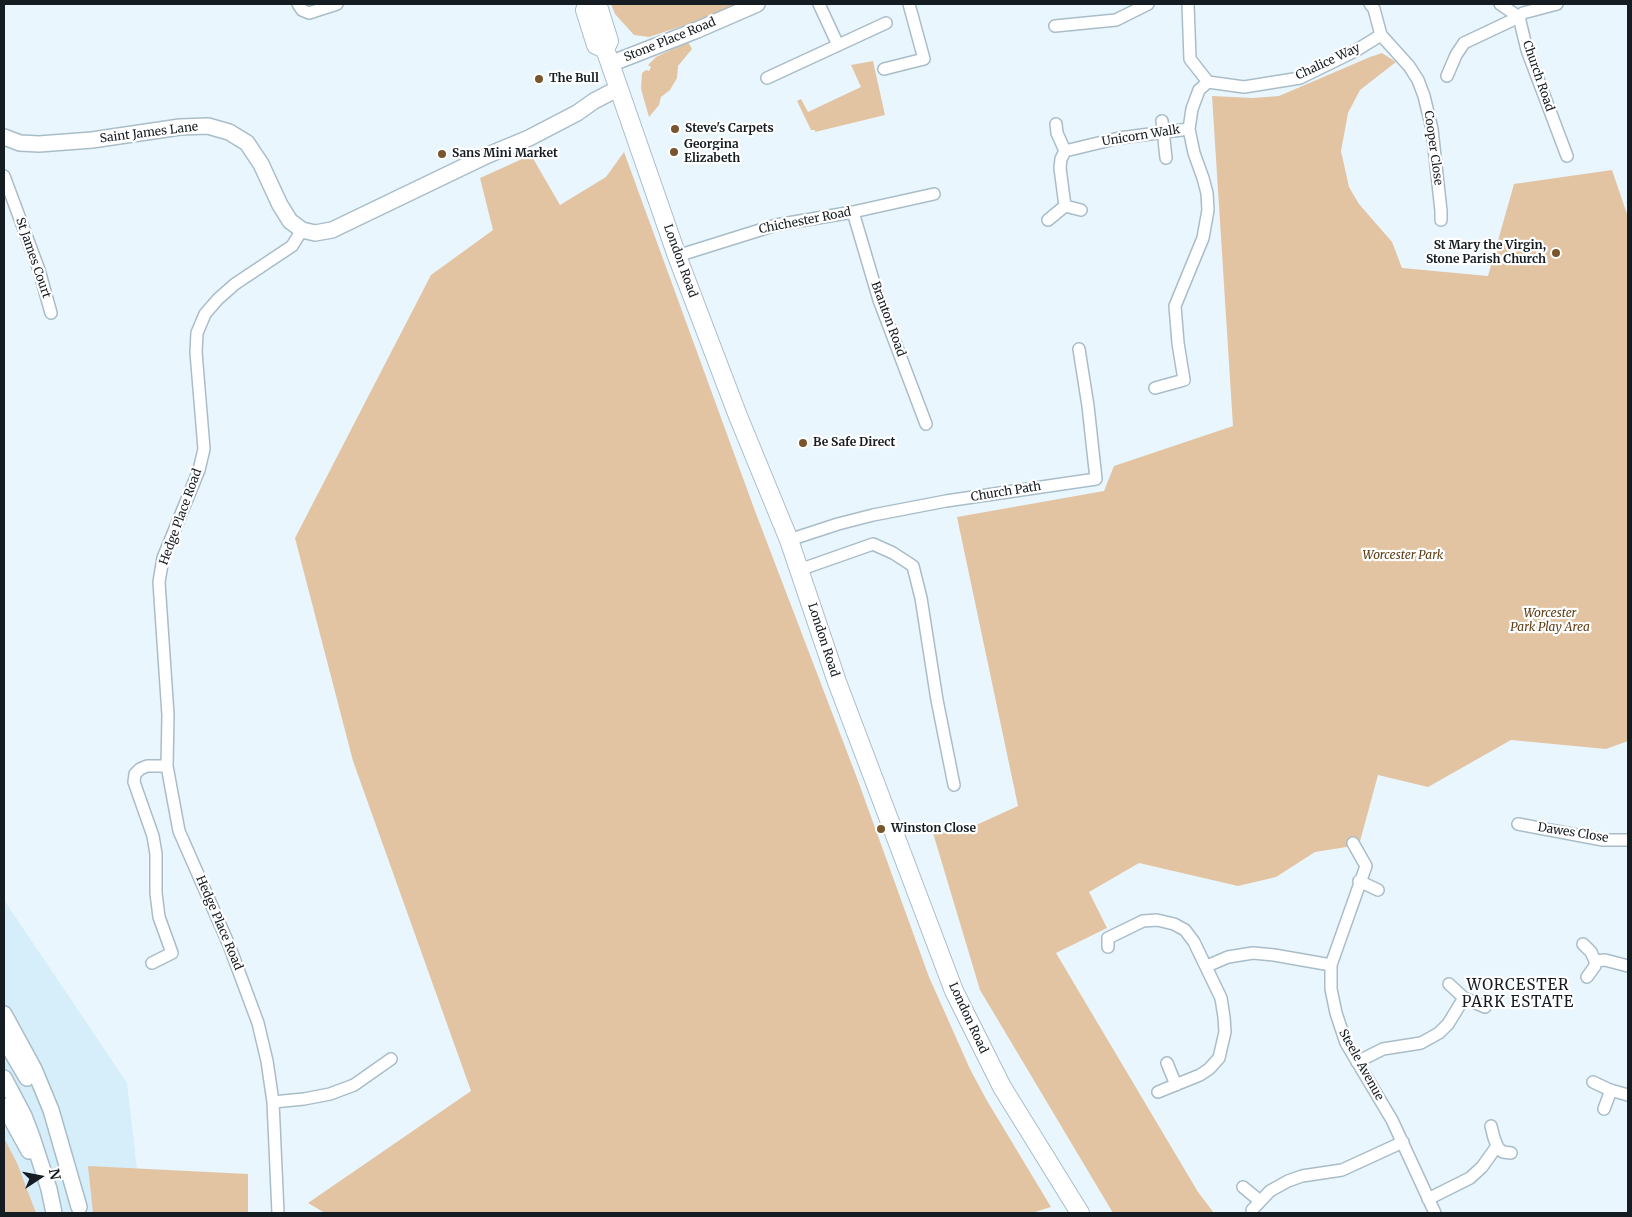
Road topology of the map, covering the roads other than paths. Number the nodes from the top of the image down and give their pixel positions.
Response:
1 (298, 4) edge
2 (337, 4) edge
3 (588, 4) edge
4 (594, 4) edge
5 (757, 4) edge
6 (819, 4) edge
7 (909, 4) edge
8 (1148, 4) edge
9 (1188, 4) edge
10 (1370, 4) edge
11 (1500, 4) edge
12 (1557, 4) edge
13 (1519, 17) junction
14 (886, 23) dead end
15 (1055, 26) dead end
16 (1380, 35) junction
17 (838, 45) junction
18 (607, 57) junction
19 (884, 69) dead end
20 (1448, 76) dead end
21 (767, 78) dead end
22 (1208, 82) junction
23 (619, 88) junction
24 (1163, 126) junction
25 (1189, 129) junction
26 (1055, 131) dead end
27 (4, 138) edge
28 (1065, 151) junction
29 (1567, 156) dead end
30 (1166, 158) dead end
31 (4, 176) edge
32 (934, 194) dead end
33 (1065, 206) junction
34 (1081, 210) dead end
35 (853, 212) junction
36 (1048, 220) dead end
37 (1440, 220) dead end
38 (302, 230) junction
39 (677, 256) junction
40 (51, 313) dead end
41 (1079, 349) dead end
42 (1155, 388) dead end
43 (926, 424) dead end
44 (789, 540) junction
45 (799, 570) junction
46 (167, 766) junction
47 (954, 785) dead end
48 (1518, 824) dead end
49 (1628, 840) edge
50 (1353, 843) dead end
51 (1359, 881) junction
52 (1378, 890) dead end
53 (1582, 944) dead end
54 (1108, 947) dead end
55 (1596, 961) junction
56 (152, 964) dead end
57 (1331, 965) junction
58 (1207, 966) junction
59 (1628, 966) edge
60 (1587, 977) dead end
61 (1449, 984) dead end
62 (1464, 998) junction
63 (1485, 1007) dead end
64 (4, 1014) edge
65 (4, 1039) edge
66 (391, 1059) dead end
67 (1358, 1062) junction
68 (1167, 1063) dead end
69 (4, 1078) edge
70 (1592, 1082) dead end
71 (1176, 1085) junction
72 (1611, 1090) junction
73 (1158, 1092) dead end
74 (1628, 1095) edge
75 (273, 1102) junction
76 (4, 1106) edge
77 (1604, 1109) dead end
78 (1491, 1126) dead end
79 (1403, 1142) junction
80 (1497, 1146) junction
81 (1511, 1153) dead end
82 (1243, 1187) dead end
83 (50, 1189) junction
84 (1428, 1199) junction
85 (1260, 1201) junction
86 (79, 1210) edge
87 (1252, 1210) dead end
88 (54, 1213) edge
89 (278, 1213) edge
90 (1080, 1213) edge
91 (1435, 1213) edge

1 - 2 street
3 - 18 main road, London Road
4 - 18 main road, London Road
5 - 18 street, Stone Place Road
6 - 17 street
7 - 19 street
8 - 15 street
9 - 22 street
10 - 16 street
11 - 13 street
12 - 13 street
13 - 20 street
13 - 29 street, Church Road
14 - 17 street
16 - 22 street, Chalice Way
16 - 37 street, Cooper Close
17 - 21 street
18 - 23 main road, London Road
22 - 25 street
23 - 38 street
23 - 39 main road, London Road
24 - 25 street, Unicorn Walk
24 - 28 street, Unicorn Walk
24 - 30 street
25 - 42 street
26 - 28 street
27 - 38 street, Saint James Lane
28 - 33 street
31 - 40 street, St James Court
32 - 35 street, Chichester Road
33 - 34 street
33 - 36 street
35 - 39 street, Chichester Road
35 - 43 street, Branton Road
38 - 46 street, Hedge Place Road
39 - 44 main road, London Road
41 - 44 street, Church Path
44 - 45 main road, London Road
45 - 47 street
45 - 90 main road, London Road
46 - 56 street
46 - 75 street, Hedge Place Road
48 - 49 street, Dawes Close
50 - 51 street, Steele Avenue
51 - 52 street
51 - 57 street, Steele Avenue
53 - 55 street
54 - 58 street
55 - 59 street
55 - 60 street
57 - 58 street
57 - 67 street, Steele Avenue
58 - 71 street
61 - 62 street
62 - 63 street
62 - 67 street
64 - 86 street
65 - 86 street
66 - 75 street
67 - 79 street, Steele Avenue
68 - 71 street
69 - 83 street
70 - 72 street
71 - 73 street
72 - 74 street
72 - 77 street
75 - 89 street, Hedge Place Road
76 - 83 street
78 - 80 street
79 - 84 street, Steele Avenue
79 - 85 street
80 - 81 street
80 - 84 street
82 - 85 street
83 - 88 street
84 - 91 street, Steele Avenue
85 - 87 street

